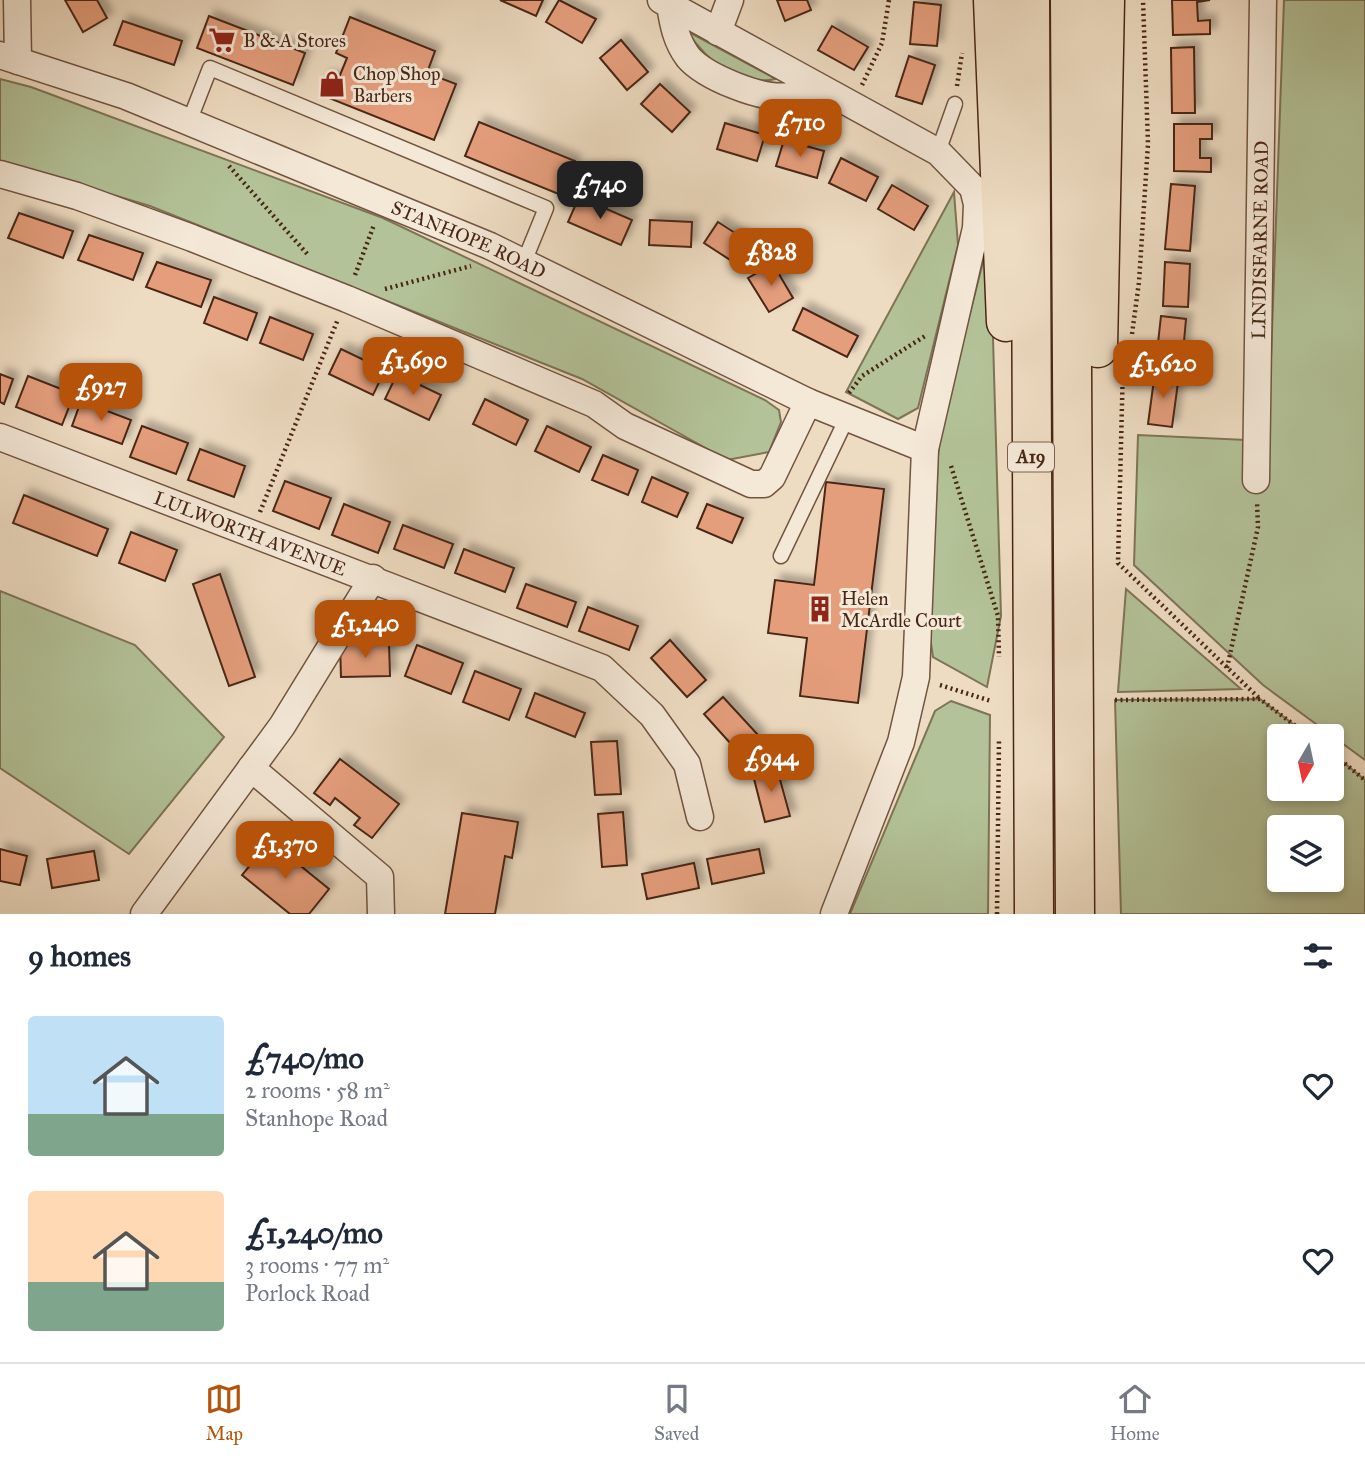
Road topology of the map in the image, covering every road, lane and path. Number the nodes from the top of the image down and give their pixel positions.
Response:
1 (17, 0) edge
2 (730, 0) edge
3 (889, 0) edge
4 (993, 0) edge
5 (1030, 0) edge
6 (1070, 0) edge
7 (1105, 0) edge
8 (1143, 0) edge
9 (1263, 0) edge
10 (665, 3) edge
11 (718, 32) junction
12 (9, 58) edge
13 (814, 85) junction
14 (955, 104) dead end
15 (852, 107) junction
16 (189, 122) junction
17 (938, 152) junction
18 (226, 164) dead end
19 (0, 174) edge
20 (310, 257) dead end
21 (517, 258) junction
22 (347, 299) junction
23 (955, 316) junction
24 (1130, 346) dead end
25 (1123, 356) dead end
26 (808, 402) junction
27 (842, 417) junction
28 (0, 437) edge
29 (925, 449) junction
30 (1256, 480) joint
31 (252, 533) junction
32 (781, 556) dead end
33 (373, 579) junction
34 (999, 665) dead end
35 (1227, 668) junction
36 (916, 677) junction
37 (1260, 699) junction
38 (1115, 700) dead end
39 (992, 701) dead end
40 (1293, 724) edge
41 (1000, 729) dead end
42 (1344, 763) edge
43 (251, 768) junction
44 (1365, 780) edge
45 (1075, 808) junction
46 (1032, 810) junction
47 (699, 817) dead end
48 (144, 914) edge
49 (381, 914) edge
50 (834, 914) edge
51 (997, 914) edge
52 (1034, 914) edge
53 (1075, 914) edge

1 - 12 street
2 - 11 street
3 - 15 path
4 - 46 highway
5 - 46 highway, A19
6 - 45 highway, A19
7 - 45 highway
8 - 24 path
9 - 30 street, LINDISFARNE ROAD
10 - 11 street
10 - 13 street
11 - 13 street
12 - 16 street, STANHOPE ROAD
13 - 15 street
14 - 17 lane
15 - 17 street
16 - 21 street, STANHOPE ROAD
16 - 21 lane
17 - 23 street
18 - 20 path
19 - 22 street
21 - 22 path
21 - 26 street, STANHOPE ROAD
22 - 26 street
22 - 31 path
23 - 27 path
23 - 29 street
25 - 35 path
26 - 27 street, STANHOPE ROAD
27 - 29 street, STANHOPE ROAD
27 - 32 lane
28 - 31 street, LULWORTH AVENUE
29 - 34 path
29 - 36 street
30 - 35 path
31 - 33 street, LULWORTH AVENUE
33 - 43 street
33 - 47 street, LULWORTH AVENUE
35 - 37 path
36 - 39 path
36 - 50 street
37 - 38 path
37 - 40 path
41 - 51 path
42 - 44 path
43 - 48 street
43 - 49 street
45 - 53 highway, A19
46 - 52 highway, A19

